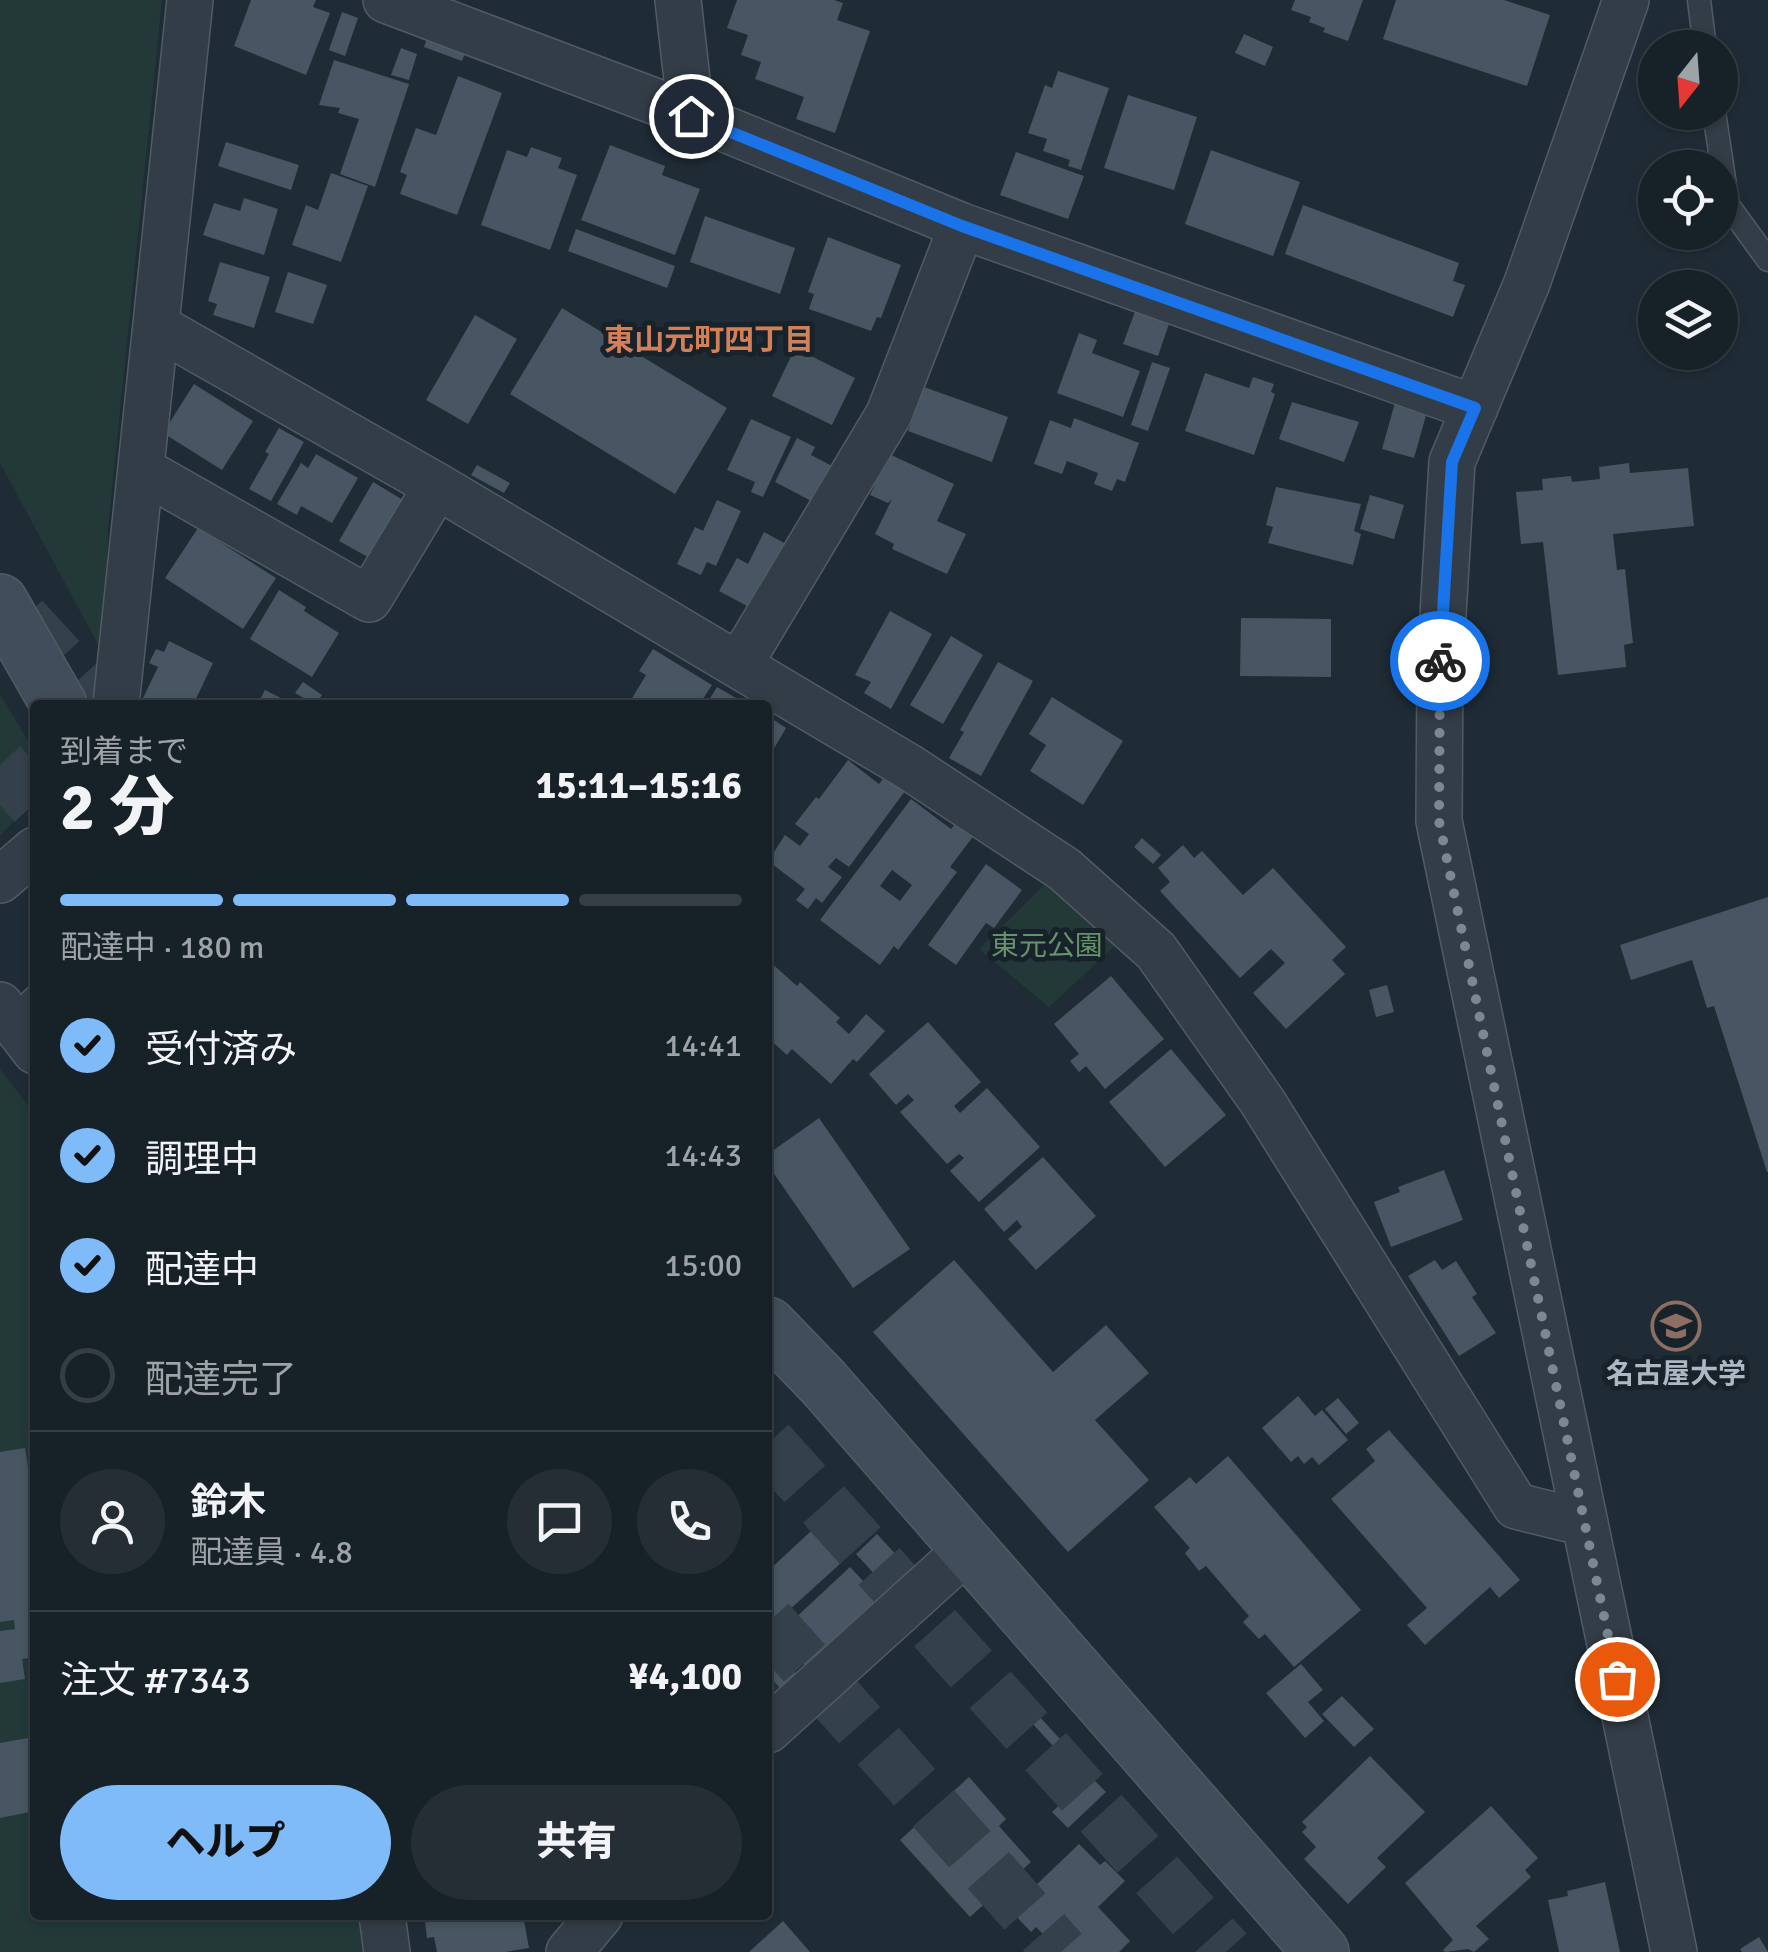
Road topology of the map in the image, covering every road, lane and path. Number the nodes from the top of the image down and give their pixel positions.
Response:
1 (190, 0) edge
2 (386, 0) edge
3 (678, 0) edge
4 (1626, 0) edge
5 (1699, 0) edge
6 (1703, 30) edge
7 (691, 116) junction
8 (1717, 130) edge
9 (962, 226) junction
10 (1768, 260) edge
11 (156, 326) junction
12 (1475, 408) junction
13 (142, 470) junction
14 (437, 486) junction
15 (0, 602) edge
16 (739, 665) junction
17 (56, 700) edge
18 (117, 700) edge
19 (30, 854) edge
20 (0, 880) edge
21 (772, 1330) edge
22 (1584, 1523) junction
23 (968, 1549) junction
24 (772, 1726) edge
25 (383, 1920) edge
26 (596, 1920) edge
27 (387, 1952) edge
28 (568, 1952) edge
29 (1322, 1952) edge
30 (1674, 1952) edge

1 - 11 street
2 - 7 street
3 - 7 street
4 - 12 street
5 - 6 lane
7 - 9 street
8 - 10 lane
9 - 12 street
9 - 16 street
11 - 13 street
11 - 14 street
12 - 22 street
13 - 14 street
13 - 18 street
14 - 16 street
15 - 17 street
16 - 22 street
19 - 20 street
21 - 23 street
22 - 30 street
23 - 24 street
23 - 29 street
25 - 27 street
26 - 28 street

